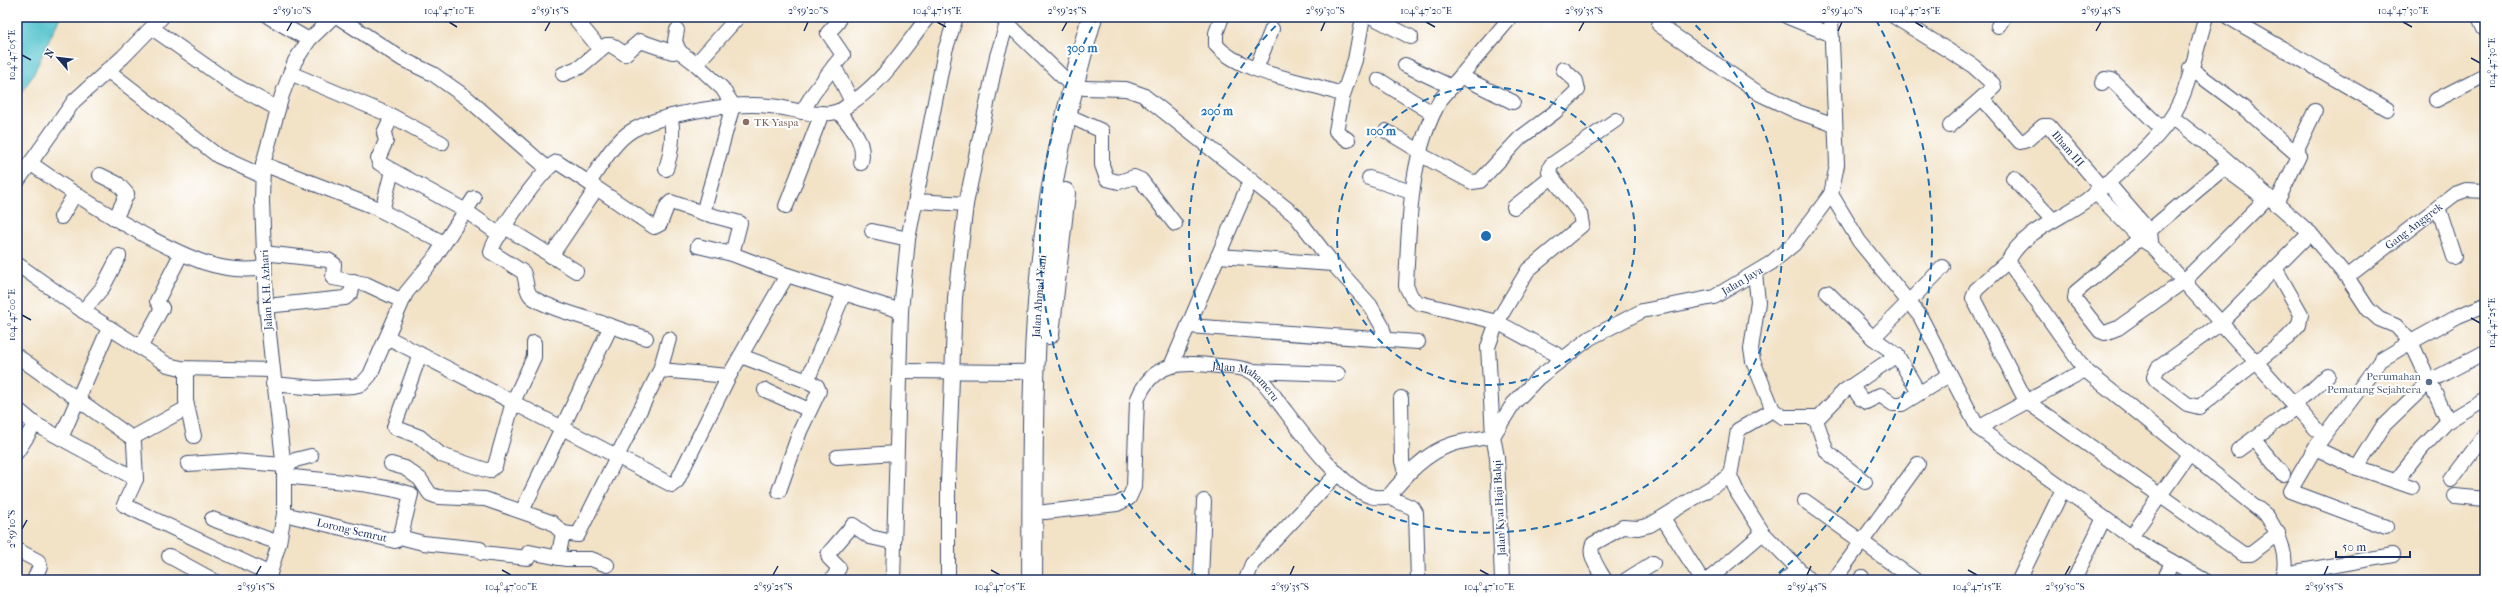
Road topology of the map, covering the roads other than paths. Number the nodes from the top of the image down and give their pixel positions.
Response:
1 (162, 17) edge
2 (269, 17) edge
3 (333, 17) edge
4 (338, 17) edge
5 (574, 17) edge
6 (738, 17) edge
7 (928, 17) edge
8 (956, 17) edge
9 (1092, 17) edge
10 (1103, 17) edge
11 (1222, 17) edge
12 (1363, 17) edge
13 (1372, 17) edge
14 (1511, 17) edge
15 (1788, 17) edge
16 (1831, 17) edge
17 (1895, 17) edge
18 (2206, 17) edge
19 (2228, 17) edge
20 (2480, 17) edge
21 (1005, 19) edge
22 (838, 22) dead end
23 (1659, 25) dead end
24 (152, 28) junction
25 (2485, 28) edge
26 (1272, 29) dead end
27 (677, 30) dead end
28 (1830, 34) junction
29 (1411, 37) dead end
30 (309, 40) junction
31 (600, 49) junction
32 (680, 50) junction
33 (696, 64) junction
34 (1405, 65) dead end
35 (834, 66) junction
36 (2190, 68) junction
37 (1256, 69) junction
38 (1563, 69) dead end
39 (107, 70) junction
40 (290, 73) junction
41 (563, 74) dead end
42 (2485, 75) edge
43 (1462, 77) junction
44 (1379, 80) dead end
45 (2102, 83) dead end
46 (1078, 87) junction
47 (1452, 87) junction
48 (1343, 94) junction
49 (1983, 99) junction
50 (2436, 100) dead end
51 (852, 102) junction
52 (1513, 102) dead end
53 (733, 105) junction
54 (278, 109) junction
55 (2388, 109) dead end
56 (838, 111) junction
57 (2315, 111) dead end
58 (802, 112) junction
59 (822, 113) junction
60 (1432, 113) junction
61 (392, 116) junction
62 (672, 117) junction
63 (2172, 117) junction
64 (1078, 120) junction
65 (1616, 120) dead end
66 (1835, 125) junction
67 (1950, 126) dead end
68 (2162, 129) junction
69 (1386, 131) dead end
70 (1348, 140) dead end
71 (442, 143) dead end
72 (2296, 151) junction
73 (1421, 153) junction
74 (30, 162) junction
75 (862, 163) dead end
76 (547, 168) junction
77 (666, 169) dead end
78 (263, 170) junction
79 (392, 171) junction
80 (100, 174) dead end
81 (1552, 177) junction
82 (1369, 178) dead end
83 (2013, 178) dead end
84 (1251, 179) junction
85 (17, 182) edge
86 (592, 186) junction
87 (2101, 187) junction
88 (2485, 191) edge
89 (1410, 192) junction
90 (75, 194) junction
91 (1831, 194) junction
92 (474, 198) dead end
93 (916, 201) junction
94 (966, 204) junction
95 (2276, 204) junction
96 (786, 206) dead end
97 (1514, 207) dead end
98 (2438, 207) junction
99 (382, 211) junction
100 (466, 211) junction
101 (704, 213) junction
102 (62, 217) dead end
103 (115, 219) junction
104 (2053, 220) junction
105 (1175, 224) dead end
106 (502, 231) junction
107 (872, 231) dead end
108 (2310, 233) junction
109 (908, 239) junction
110 (2148, 239) junction
111 (444, 243) junction
112 (698, 246) dead end
113 (263, 253) junction
114 (181, 254) junction
115 (732, 254) junction
116 (119, 256) dead end
117 (551, 256) junction
118 (1218, 256) junction
119 (2454, 257) dead end
120 (2008, 261) junction
121 (17, 264) edge
122 (1333, 264) junction
123 (1943, 267) dead end
124 (264, 268) junction
125 (2275, 268) junction
126 (576, 271) dead end
127 (1755, 273) junction
128 (787, 275) junction
129 (2347, 277) junction
130 (354, 281) junction
131 (2184, 281) junction
132 (1827, 292) dead end
133 (844, 293) junction
134 (402, 301) junction
135 (1909, 302) junction
136 (2485, 305) edge
137 (266, 306) junction
138 (901, 310) junction
139 (83, 311) junction
140 (1478, 317) junction
141 (1497, 322) junction
142 (2220, 322) junction
143 (610, 326) junction
144 (1188, 326) junction
145 (109, 328) junction
146 (387, 337) junction
147 (646, 338) dead end
148 (1385, 338) junction
149 (1873, 338) junction
150 (669, 339) dead end
151 (1418, 342) dead end
152 (2411, 342) junction
153 (534, 343) dead end
154 (1488, 347) junction
155 (140, 348) junction
156 (2485, 352) edge
157 (420, 354) junction
158 (1897, 355) junction
159 (17, 356) edge
160 (741, 356) junction
161 (1563, 358) junction
162 (2255, 362) junction
163 (1171, 366) junction
164 (186, 369) junction
165 (660, 370) junction
166 (2085, 370) junction
167 (900, 371) junction
168 (1251, 371) junction
169 (1034, 372) junction
170 (951, 373) junction
171 (1338, 374) dead end
172 (1949, 375) junction
173 (2328, 375) dead end
174 (729, 376) junction
175 (272, 377) junction
176 (807, 381) junction
177 (2430, 381) junction
178 (1852, 386) junction
179 (766, 390) dead end
180 (1919, 392) junction
181 (1401, 398) dead end
182 (79, 399) junction
183 (2483, 400) dead end
184 (513, 402) junction
185 (2026, 402) junction
186 (186, 404) junction
187 (2295, 405) junction
188 (17, 409) edge
189 (809, 410) junction
190 (1773, 410) junction
191 (1817, 419) junction
192 (2448, 422) junction
193 (36, 424) junction
194 (1978, 428) junction
195 (561, 429) junction
196 (2316, 429) dead end
197 (2485, 435) edge
198 (194, 436) dead end
199 (1492, 436) junction
200 (61, 438) junction
201 (2253, 439) junction
202 (134, 443) dead end
203 (2315, 448) junction
204 (2238, 450) dead end
205 (17, 452) edge
206 (896, 453) junction
207 (2189, 454) junction
208 (311, 456) dead end
209 (616, 457) junction
210 (837, 457) dead end
211 (188, 464) dead end
212 (390, 464) dead end
213 (1918, 464) dead end
214 (283, 466) junction
215 (2358, 468) junction
216 (1338, 473) junction
217 (2283, 474) dead end
218 (1406, 476) junction
219 (1730, 476) junction
220 (136, 479) junction
221 (2451, 480) dead end
222 (2396, 481) junction
223 (1865, 482) dead end
224 (2412, 487) dead end
225 (2063, 489) junction
226 (778, 491) dead end
227 (2456, 496) dead end
228 (1388, 497) junction
229 (2159, 497) junction
230 (2485, 500) edge
231 (1204, 501) dead end
232 (1805, 501) dead end
233 (524, 507) dead end
234 (1045, 512) junction
235 (284, 514) junction
236 (1663, 518) junction
237 (2104, 518) junction
238 (212, 520) dead end
239 (2386, 527) dead end
240 (2278, 532) junction
241 (563, 533) junction
242 (1763, 533) junction
243 (400, 537) junction
244 (2131, 537) junction
245 (892, 542) junction
246 (279, 543) junction
247 (1862, 543) junction
248 (17, 550) edge
249 (2393, 555) dead end
250 (169, 556) dead end
251 (558, 558) junction
252 (2172, 562) junction
253 (1653, 563) dead end
254 (607, 565) dead end
255 (1798, 569) junction
256 (269, 577) edge
257 (2198, 577) edge
258 (2286, 578) edge
259 (34, 580) edge
260 (213, 580) edge
261 (832, 580) edge
262 (893, 580) edge
263 (948, 580) edge
264 (1032, 580) edge
265 (1045, 580) edge
266 (1201, 580) edge
267 (1246, 580) edge
268 (1418, 580) edge
269 (1502, 580) edge
270 (1605, 580) edge
271 (1626, 580) edge
272 (1702, 580) edge
273 (1708, 580) edge
274 (1785, 580) edge
275 (1809, 580) edge
276 (1834, 580) edge
277 (1914, 580) edge
278 (2019, 580) edge
279 (2074, 580) edge
280 (2164, 580) edge

1 - 24 street
2 - 30 street
3 - 30 street, Jalan K.H. Azhari
4 - 76 street
5 - 31 street
6 - 33 street
7 - 51 street
8 - 93 street
9 - 46 highway, Jalan Ahmad Yani
10 - 46 highway, Jalan Ahmad Yani
11 - 37 street
12 - 48 street
13 - 29 street
14 - 43 street
15 - 28 street
16 - 28 street, Jalan Jaya
17 - 49 street
18 - 36 street
19 - 55 street
20 - 25 street
21 - 46 street
21 - 94 street
22 - 35 street
23 - 66 street
24 - 39 street
24 - 54 street
26 - 37 street
27 - 32 street
28 - 66 street, Jalan Jaya
30 - 40 street, Jalan K.H. Azhari
31 - 32 street
31 - 41 street
32 - 33 street
33 - 53 street
34 - 47 street
35 - 51 street
35 - 58 street
36 - 63 street
36 - 72 street
37 - 48 street
38 - 73 street
39 - 74 street
39 - 78 street
40 - 54 street, Jalan K.H. Azhari
40 - 61 street
42 - 50 street
43 - 47 street
43 - 52 street
44 - 60 street
45 - 68 street
46 - 64 highway, Jalan Ahmad Yani
46 - 84 street
46 - 169 highway, Jalan Ahmad Yani
47 - 60 street
48 - 70 street
49 - 67 street
49 - 87 street, Ilham III
51 - 56 street
53 - 58 street
53 - 62 street
53 - 101 street
54 - 78 street, Jalan K.H. Azhari
56 - 59 street
56 - 75 street
57 - 72 street
58 - 59 street
59 - 96 street
60 - 73 street
61 - 71 street
61 - 79 street
62 - 77 street
62 - 86 street
63 - 68 street
63 - 95 street
64 - 105 street
64 - 234 highway, Jalan Ahmad Yani
65 - 81 street
66 - 91 street, Jalan Jaya
68 - 87 street
69 - 73 street
72 - 95 street
73 - 89 street
74 - 85 street
74 - 90 street
76 - 86 street
76 - 106 street
78 - 99 street
78 - 113 street, Jalan K.H. Azhari
79 - 99 street
79 - 100 street
80 - 103 street
81 - 97 street
81 - 141 street
82 - 89 street
83 - 104 street
84 - 118 street
84 - 122 street
86 - 101 street
86 - 117 street
87 - 104 street
87 - 110 street
88 - 98 street, Gang Anggrek
89 - 140 street
90 - 102 street
90 - 103 street
91 - 127 street, Jalan Jaya
91 - 135 street
92 - 100 street
93 - 94 street
93 - 109 street
94 - 170 street
95 - 108 street
98 - 119 street
98 - 129 street, Gang Anggrek
99 - 111 street
100 - 106 street
100 - 111 street
101 - 115 street
103 - 114 street
104 - 120 street
106 - 117 street
106 - 143 street
107 - 109 street
108 - 125 street
108 - 129 street
109 - 138 street
110 - 131 street
110 - 131 street
110 - 131 street
111 - 134 street
112 - 115 street
113 - 124 street, Jalan K.H. Azhari
113 - 130 street
114 - 124 street
114 - 155 street
115 - 128 street
116 - 139 street
117 - 126 street
118 - 122 street
118 - 144 street
120 - 166 street
120 - 185 street
121 - 139 street
122 - 148 street
123 - 135 street
124 - 137 street, Jalan K.H. Azhari
125 - 142 street
125 - 162 street
127 - 161 street, Jalan Jaya
127 - 190 street
128 - 133 street
128 - 160 street
129 - 152 street
130 - 134 street
130 - 137 street
131 - 142 street
132 - 149 street
133 - 138 street
133 - 176 street
134 - 146 street
135 - 149 street
135 - 172 street
136 - 152 street
137 - 175 street, Jalan K.H. Azhari
138 - 167 street
139 - 145 street
140 - 141 street
140 - 154 street
141 - 154 street
141 - 161 street
142 - 162 street
142 - 162 street
143 - 147 street
143 - 195 street
144 - 148 street
144 - 163 street
145 - 155 street
145 - 182 street
146 - 157 street
146 - 175 street
148 - 151 street
149 - 158 street
150 - 165 street
152 - 177 street
152 - 203 street
153 - 184 street
154 - 199 street, Jalan Kyai Haji Balqi
155 - 164 street
156 - 177 street
157 - 184 street
157 - 184 street
158 - 178 street
158 - 180 street
159 - 182 street
160 - 174 street
160 - 176 street
161 - 199 street, Jalan Jaya
162 - 187 street
163 - 168 street, Jalan Mahameru
163 - 234 street, Jalan Mahameru
164 - 175 street
164 - 186 street
165 - 174 street
165 - 209 street
166 - 185 street
166 - 207 street
167 - 170 street
167 - 206 street
168 - 171 street
168 - 216 street, Jalan Mahameru
169 - 170 street
169 - 264 highway, Jalan Ahmad Yani
170 - 263 street
172 - 180 street
172 - 194 street
173 - 187 street
174 - 209 street
175 - 214 street, Jalan K.H. Azhari
176 - 189 street
177 - 192 street
177 - 215 street
178 - 180 street
178 - 191 street
179 - 189 street
181 - 218 street
182 - 186 street
182 - 200 street
183 - 192 street
184 - 195 street
185 - 194 street
185 - 229 street
186 - 198 street
187 - 196 street
187 - 201 street
188 - 193 street
189 - 226 street
190 - 191 street
190 - 219 street
191 - 223 street
192 - 222 street
193 - 200 street
193 - 205 street
194 - 225 street
195 - 209 street
195 - 233 street
197 - 221 street
199 - 218 street
199 - 269 street, Jalan Kyai Haji Balqi
200 - 220 street
201 - 204 street
201 - 217 street
202 - 220 street
203 - 215 street
203 - 239 street
206 - 210 street
206 - 245 street
207 - 229 street
207 - 240 street
208 - 214 street
209 - 241 street
211 - 214 street
212 - 241 street
213 - 247 street
214 - 235 street, Jalan K.H. Azhari
214 - 243 street, Lorong Semrut
215 - 222 street
216 - 228 street, Jalan Mahameru
216 - 267 street
218 - 228 street
219 - 236 street
219 - 242 street
220 - 256 street
222 - 224 street
225 - 237 street
225 - 278 street
227 - 230 street
228 - 268 street, Jalan Mahameru
229 - 240 street
229 - 244 street
231 - 266 street
232 - 247 street
234 - 265 highway, Jalan Ahmad Yani
235 - 243 street, Lorong Semrut
235 - 246 street, Jalan K.H. Azhari
236 - 270 street
236 - 272 street
237 - 244 street
237 - 279 street
238 - 246 street
240 - 258 street
241 - 251 street
242 - 255 street
242 - 273 street
243 - 251 street
244 - 252 street
245 - 261 street
245 - 262 street
246 - 256 street, Jalan K.H. Azhari
247 - 276 street
247 - 277 street
248 - 259 street
249 - 258 street
250 - 260 street
251 - 254 street
252 - 257 street
252 - 280 street
253 - 271 street
255 - 274 street
255 - 275 street

